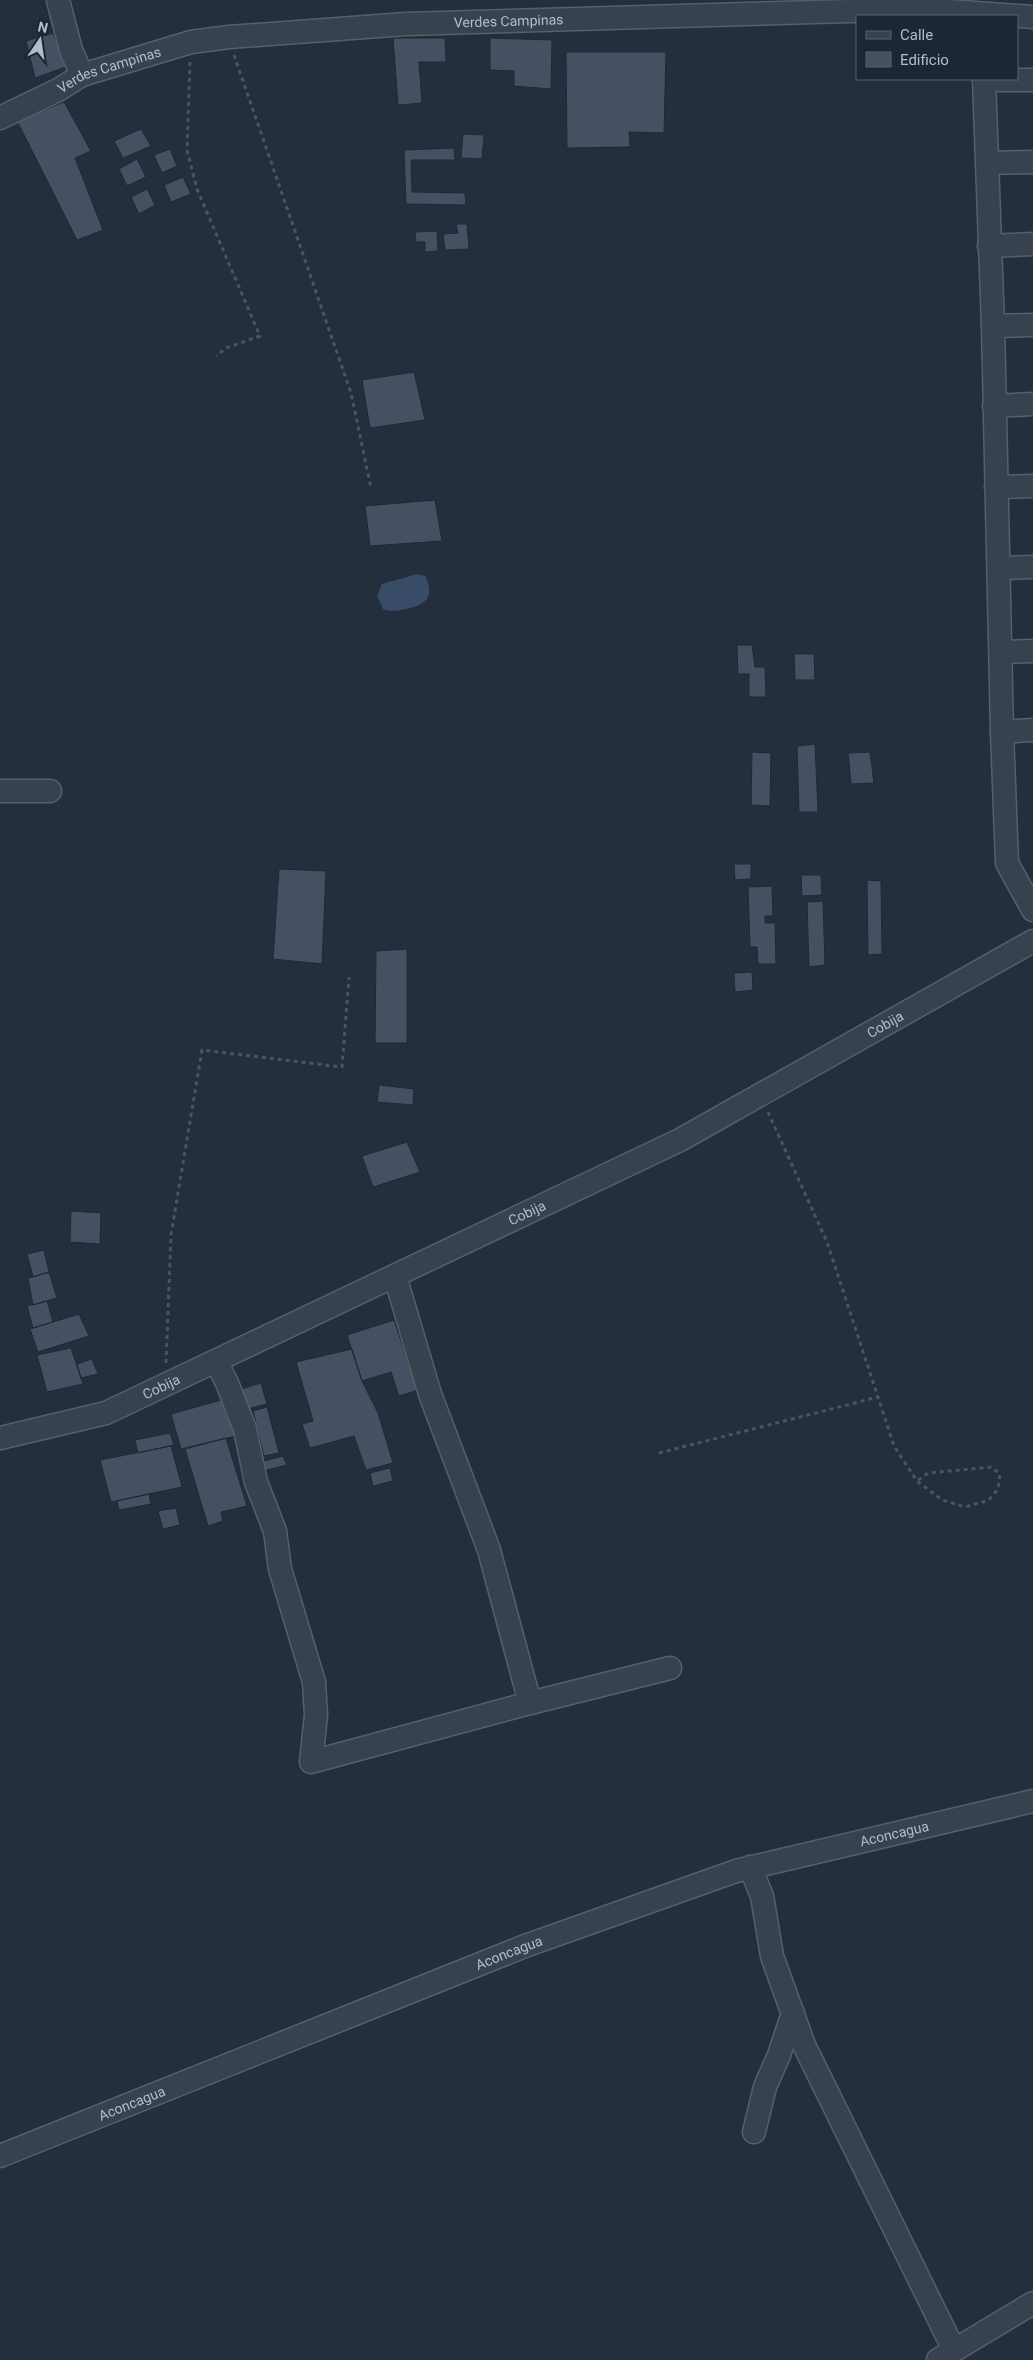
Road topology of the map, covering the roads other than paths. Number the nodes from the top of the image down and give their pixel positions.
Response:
1 (58, 0) edge
2 (920, 5) edge
3 (983, 15) edge
4 (1018, 16) edge
5 (1033, 16) edge
6 (82, 75) junction
7 (984, 80) edge
8 (1033, 80) edge
9 (0, 118) edge
10 (1033, 162) edge
11 (988, 163) junction
12 (1033, 244) edge
13 (989, 246) junction
14 (1033, 325) edge
15 (993, 326) junction
16 (1033, 404) edge
17 (994, 406) junction
18 (1033, 486) edge
19 (996, 488) junction
20 (1033, 567) edge
21 (1000, 568) junction
22 (1033, 651) edge
23 (1001, 652) junction
24 (1033, 730) edge
25 (1002, 732) junction
26 (0, 791) edge
27 (50, 791) dead end
28 (1033, 910) edge
29 (1033, 940) edge
30 (395, 1276) junction
31 (216, 1362) junction
32 (0, 1438) edge
33 (670, 1668) dead end
34 (530, 1703) junction
35 (1033, 1801) edge
36 (750, 1867) junction
37 (793, 2013) junction
38 (754, 2132) dead end
39 (0, 2156) edge
40 (1033, 2302) edge
41 (946, 2355) edge

1 - 6 street
2 - 3 street, Verdes Campinas
2 - 6 street, Verdes Campinas
4 - 5 street, Verdes Campinas
6 - 9 street, Verdes Campinas
7 - 8 street
7 - 11 street
10 - 11 street
11 - 13 street
12 - 13 street
13 - 15 street
14 - 15 street
15 - 17 street
16 - 17 street
17 - 19 street
18 - 19 street
19 - 21 street
20 - 21 street
21 - 23 street
22 - 23 street
23 - 25 street
24 - 25 street
25 - 28 street
26 - 27 street
29 - 30 street, Cobija
30 - 31 street, Cobija
30 - 34 street
31 - 32 street, Cobija
31 - 34 street
33 - 34 street
35 - 36 street, Aconcagua
36 - 37 street
36 - 39 street, Aconcagua
37 - 38 street
37 - 41 street
40 - 41 street

